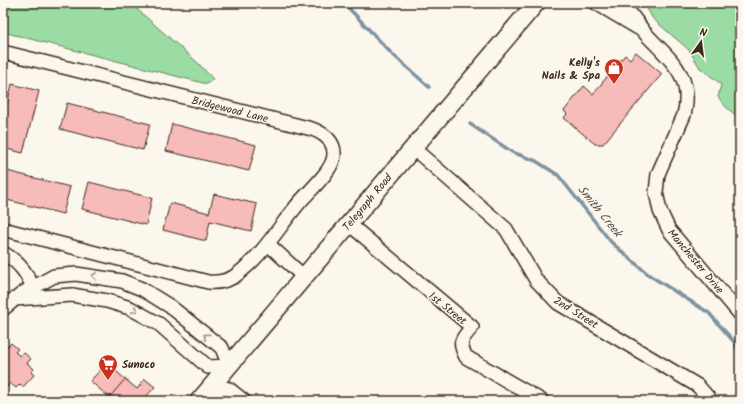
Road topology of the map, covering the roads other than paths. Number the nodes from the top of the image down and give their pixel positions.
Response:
1 (536, 3) edge
2 (596, 3) edge
3 (622, 3) edge
4 (645, 32) junction
5 (3, 52) edge
6 (413, 148) junction
7 (349, 224) junction
8 (3, 229) edge
9 (268, 244) junction
10 (3, 253) edge
11 (304, 277) junction
12 (36, 292) junction
13 (171, 307) junction
14 (3, 309) edge
15 (740, 314) edge
16 (159, 324) junction
17 (229, 366) junction
18 (214, 393) edge
19 (199, 401) edge
20 (244, 401) edge
21 (542, 401) edge
22 (711, 401) edge

1 - 6 main road, Telegraph Road
2 - 4 street, Manchester Drive
3 - 4 street, Manchester Drive
4 - 15 street, Manchester Drive
5 - 9 street, Bridgewood Lane
6 - 7 main road, Telegraph Road
6 - 22 street, 2nd Street
7 - 11 main road, Telegraph Road
7 - 21 street, 1st Street
8 - 9 street, Bridgewood Lane
9 - 11 street
10 - 12 street
11 - 17 main road, Telegraph Road
13 -> 12 street
12 - 14 street
12 -> 16 street
13 - 16 street
17 -> 13 street
16 - 17 street
17 - 18 main road, Telegraph Road
18 - 19 main road, Telegraph Road
18 - 20 street

